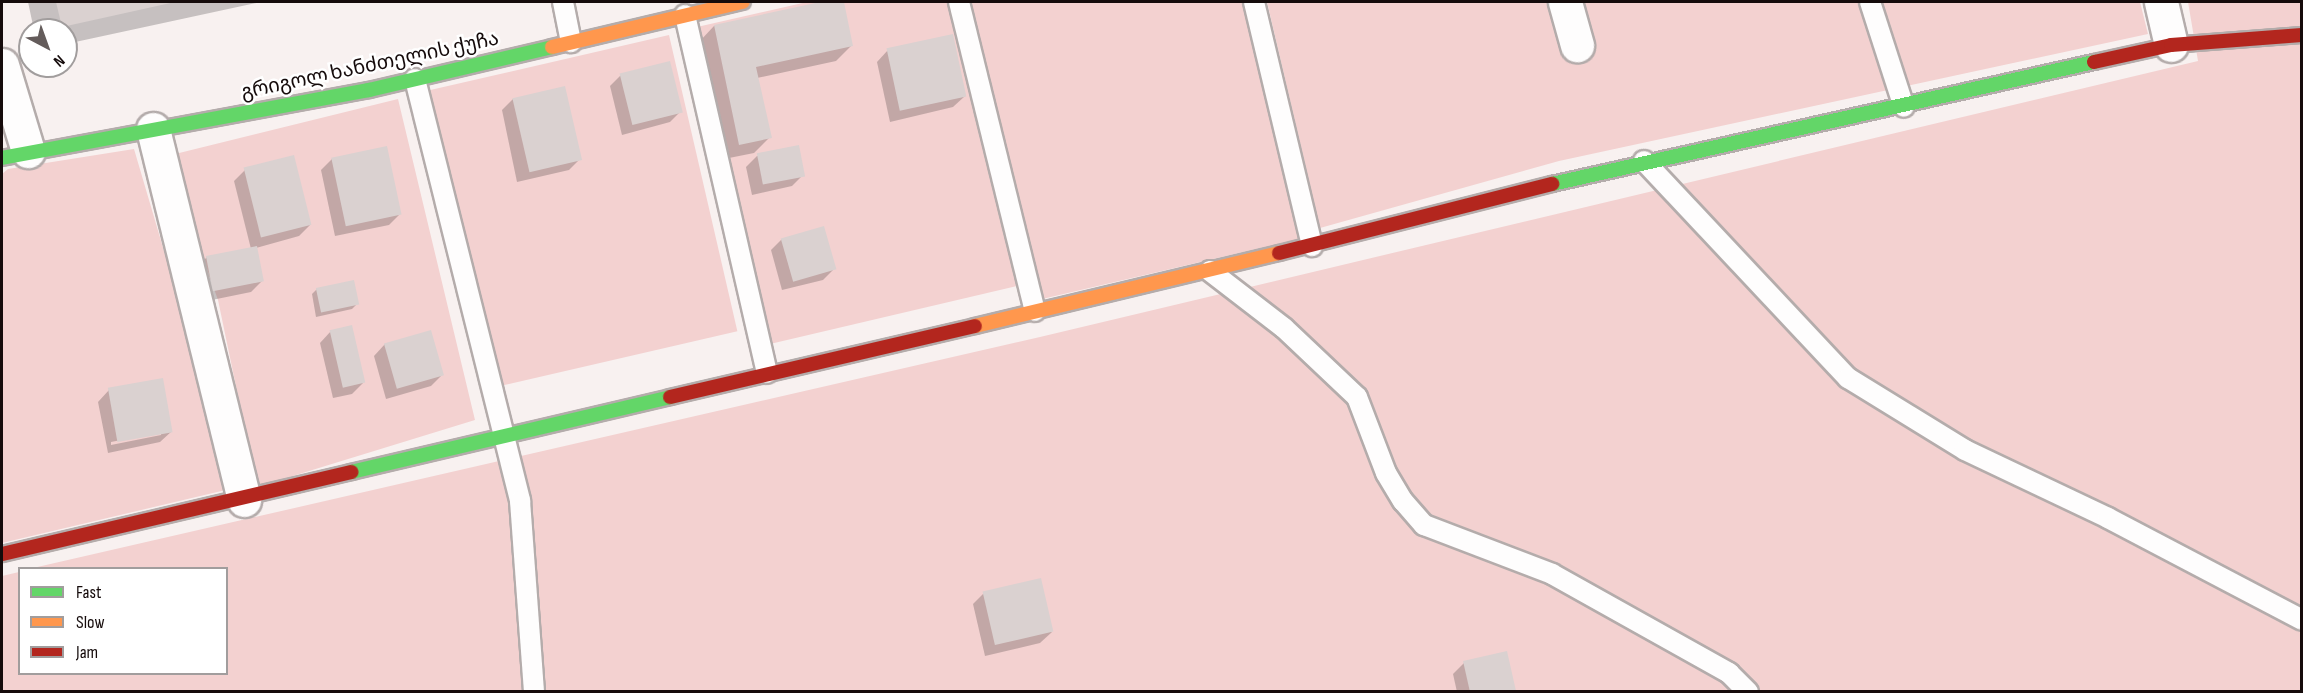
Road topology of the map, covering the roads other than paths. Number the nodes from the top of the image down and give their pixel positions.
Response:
1 (563, 2) edge
2 (743, 2) edge
3 (959, 2) edge
4 (1254, 2) edge
5 (1565, 2) edge
6 (1870, 2) edge
7 (2161, 2) edge
8 (685, 15) junction
9 (2301, 35) edge
10 (571, 42) junction
11 (1577, 45) dead end
12 (2171, 45) junction
13 (2, 65) edge
14 (416, 79) junction
15 (1904, 107) junction
16 (153, 129) junction
17 (15, 155) edge
18 (1644, 161) junction
19 (1312, 246) junction
20 (1210, 271) junction
21 (1035, 311) junction
22 (767, 373) junction
23 (501, 434) junction
24 (244, 500) junction
25 (2, 554) edge
26 (2301, 620) edge
27 (534, 692) edge
28 (1748, 692) edge

1 - 10 lane
2 - 8 street, გრიგოლ ხანძთელის ქუჩა
3 - 21 lane
4 - 19 lane
5 - 11 street
6 - 15 lane
7 - 12 street
8 - 10 street, გრიგოლ ხანძთელის ქუჩა
8 - 22 lane
9 - 12 street
10 - 14 street, გრიგოლ ხანძთელის ქუჩა
12 - 15 street
13 - 17 street
14 - 16 street, გრიგოლ ხანძთელის ქუჩა
14 - 23 lane
15 - 18 street
16 - 17 street, გრიგოლ ხანძთელის ქუჩა
16 - 24 street
18 - 19 street
18 - 26 lane
19 - 20 street
20 - 21 street
20 - 28 lane
21 - 22 street
22 - 23 street
23 - 24 street
23 - 27 lane
24 - 25 street

